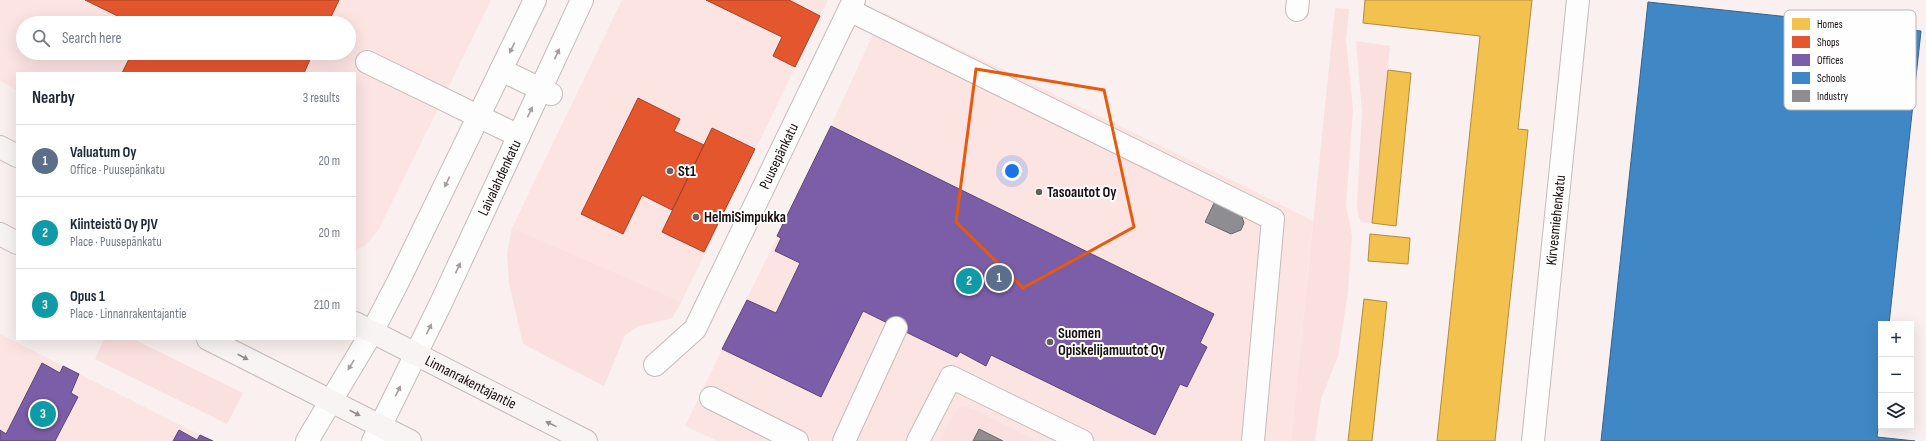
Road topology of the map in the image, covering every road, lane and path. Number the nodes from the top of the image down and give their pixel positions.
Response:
1 (535, 0) edge
2 (582, 0) edge
3 (1578, 0) edge
4 (851, 5) edge
5 (367, 62) dead end
6 (501, 70) junction
7 (546, 91) junction
8 (478, 116) junction
9 (519, 136) junction
10 (0, 147) edge
11 (16, 155) edge
12 (0, 234) edge
13 (16, 242) edge
14 (363, 328) edge
15 (896, 328) dead end
16 (210, 340) edge
17 (416, 354) junction
18 (655, 364) dead end
19 (711, 398) dead end
20 (330, 400) junction
21 (377, 434) edge
22 (307, 441) edge
23 (410, 441) edge
24 (586, 441) edge
25 (797, 441) edge
26 (844, 441) edge
27 (918, 441) edge
28 (1082, 441) edge
29 (1253, 441) edge
30 (1533, 441) edge

1 -> 6 street
7 -> 2 street, Laivalahdenkatu
3 - 30 street, Kirvesmiehenkatu
4 - 18 street, Puusepänkatu
4 - 29 street
5 - 8 street
6 - 7 street
6 - 8 street
9 -> 7 street, Laivalahdenkatu
8 - 9 street
8 -> 14 street
17 -> 9 street, Laivalahdenkatu
10 - 11 main road
12 - 13 main road
14 - 17 main road, Linnanrakentajantie
14 -> 20 street
15 - 26 street
16 -> 20 main road
21 -> 17 street, Laivalahdenkatu
24 -> 17 main road, Linnanrakentajantie
19 - 25 street
20 -> 21 main road
20 - 22 street
21 - 23 main road
27 - 28 street

